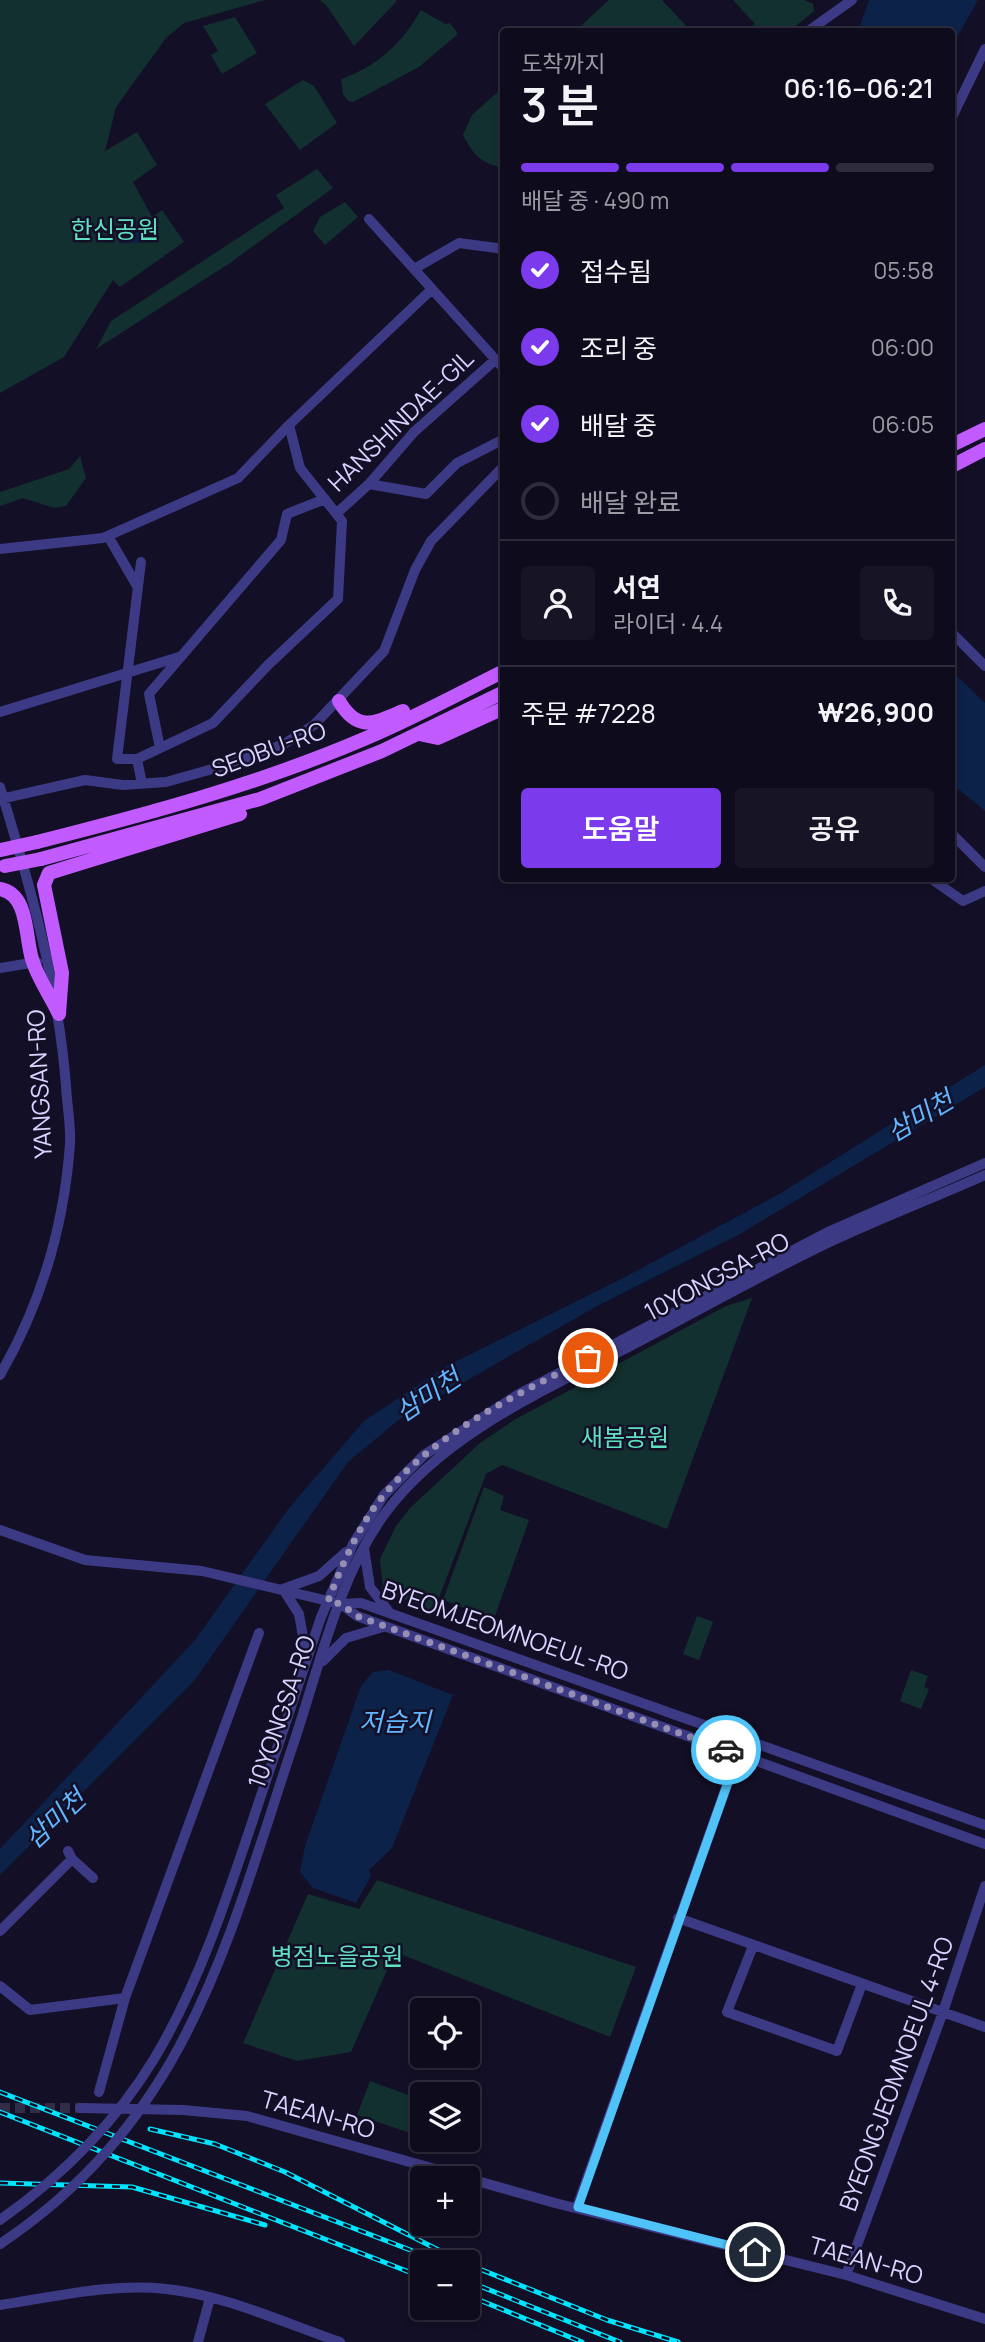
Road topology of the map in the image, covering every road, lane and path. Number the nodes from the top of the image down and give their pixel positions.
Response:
1 (852, 0) edge
2 (813, 28) edge
3 (985, 49) edge
4 (955, 111) edge
5 (369, 219) dead end
6 (500, 248) edge
7 (414, 269) junction
8 (431, 290) junction
9 (495, 360) junction
10 (500, 365) edge
11 (289, 425) junction
12 (985, 429) edge
13 (500, 441) edge
14 (955, 444) edge
15 (985, 449) edge
16 (955, 464) edge
17 (500, 470) edge
18 (369, 484) junction
19 (325, 499) junction
20 (337, 513) junction
21 (108, 536) junction
22 (0, 549) edge
23 (141, 562) dead end
24 (137, 586) junction
25 (955, 636) edge
26 (182, 656) junction
27 (985, 666) edge
28 (500, 672) edge
29 (500, 672) edge
30 (125, 674) junction
31 (500, 694) edge
32 (339, 701) junction
33 (500, 710) edge
34 (0, 712) edge
35 (419, 734) junction
36 (160, 748) junction
37 (137, 759) junction
38 (142, 784) junction
39 (0, 787) edge
40 (287, 789) junction
41 (2, 799) edge
42 (955, 837) edge
43 (1, 850) edge
44 (3, 867) edge
45 (985, 867) edge
46 (936, 882) edge
47 (0, 889) edge
48 (985, 891) edge
49 (32, 960) junction
50 (0, 968) edge
51 (50, 971) junction
52 (59, 1014) junction
53 (985, 1163) edge
54 (985, 1175) edge
55 (0, 1375) edge
56 (0, 1530) edge
57 (357, 1550) junction
58 (284, 1589) junction
59 (328, 1601) junction
60 (341, 1604) junction
61 (390, 1613) junction
62 (385, 1627) junction
63 (259, 1633) dead end
64 (306, 1659) junction
65 (321, 1663) junction
66 (683, 1716) junction
67 (677, 1732) junction
68 (738, 1754) junction
69 (803, 1758) junction
70 (796, 1775) junction
71 (955, 1814) junction
72 (985, 1825) edge
73 (948, 1830) junction
74 (985, 1844) edge
75 (93, 1878) dead end
76 (985, 1886) edge
77 (678, 1918) junction
78 (0, 1931) edge
79 (753, 1946) junction
80 (862, 1984) junction
81 (0, 1986) edge
82 (125, 1998) junction
83 (943, 2012) junction
84 (985, 2027) edge
85 (99, 2092) dead end
86 (80, 2108) tunnel mouth
87 (578, 2207) junction
88 (0, 2220) edge
89 (0, 2244) edge
90 (846, 2275) junction
91 (210, 2298) junction
92 (0, 2305) edge
93 (985, 2319) edge
94 (198, 2342) edge
95 (340, 2342) edge

1 - 2 street
3 - 4 street
5 - 7 street, HANSHINDAE-GIL
6 - 7 street
7 - 8 street, HANSHINDAE-GIL
8 - 9 street, HANSHINDAE-GIL
8 - 11 street
9 - 10 street, HANSHINDAE-GIL
9 - 18 street, HANSHINDAE-GIL
11 - 19 street
11 - 21 street
12 - 14 main road
13 - 18 street
15 - 16 main road
17 - 32 street
18 - 20 street, HANSHINDAE-GIL
19 - 20 street
19 - 26 street
20 - 36 street
21 - 22 street
21 - 24 street
23 - 24 street
24 - 30 street
25 - 27 street
26 - 30 street
26 - 36 street
28 - 32 main road
29 - 43 main road, SEOBU-RO, bridge
30 - 34 street
30 - 37 street
31 - 35 main road, SEOBU-RO
32 - 38 street
33 - 35 main road
35 - 40 main road, SEOBU-RO
36 - 37 street
37 - 38 street
38 - 41 street
39 - 41 street, YANGSAN-RO
40 - 44 main road, SEOBU-RO, bridge
40 - 52 main road
41 - 51 street, YANGSAN-RO
42 - 45 street
46 - 48 street
47 - 49 main road
49 - 50 street
49 - 51 street
49 - 52 main road
51 - 52 street, YANGSAN-RO
52 - 55 street, YANGSAN-RO
53 - 57 street, 10YONGSA-RO
54 - 57 street, 10YONGSA-RO
56 - 58 street
57 - 58 street
57 - 59 street, 10YONGSA-RO
57 - 60 street, 10YONGSA-RO
57 - 61 street
58 - 59 street
58 - 64 street
59 - 60 street
59 - 64 street, 10YONGSA-RO
60 - 61 street, BYEOMJEOMNOEUL-RO
60 - 62 street, BYEOMJEOMNOEUL-RO
60 - 65 street, 10YONGSA-RO
61 - 62 street
61 - 66 street, BYEOMJEOMNOEUL-RO
62 - 65 street
62 - 67 street, BYEOMJEOMNOEUL-RO
63 - 82 street
64 - 88 street, 10YONGSA-RO, bridge
65 - 89 street, 10YONGSA-RO, bridge
66 - 67 street
66 - 69 street, BYEOMJEOMNOEUL-RO
67 - 68 street, BYEOMJEOMNOEUL-RO
68 - 70 street, BYEOMJEOMNOEUL-RO
68 - 77 street
69 - 70 street
69 - 71 street, BYEOMJEOMNOEUL-RO
70 - 73 street, BYEOMJEOMNOEUL-RO
71 - 72 street, BYEOMJEOMNOEUL-RO
71 - 73 street
73 - 74 street, BYEOMJEOMNOEUL-RO
75 - 78 street
76 - 83 street, BYEONGJEOMNOEUL 4-RO
77 - 79 street
77 - 87 street
79 - 80 street
79 - 80 street
80 - 83 street
81 - 82 street
82 - 85 street
83 - 84 street
83 - 90 street, BYEONGJEOMNOEUL 4-RO
86 - 87 street, TAEAN-RO
87 - 90 street, TAEAN-RO
90 - 93 street, TAEAN-RO
91 - 92 street
91 - 94 street
91 - 95 street

